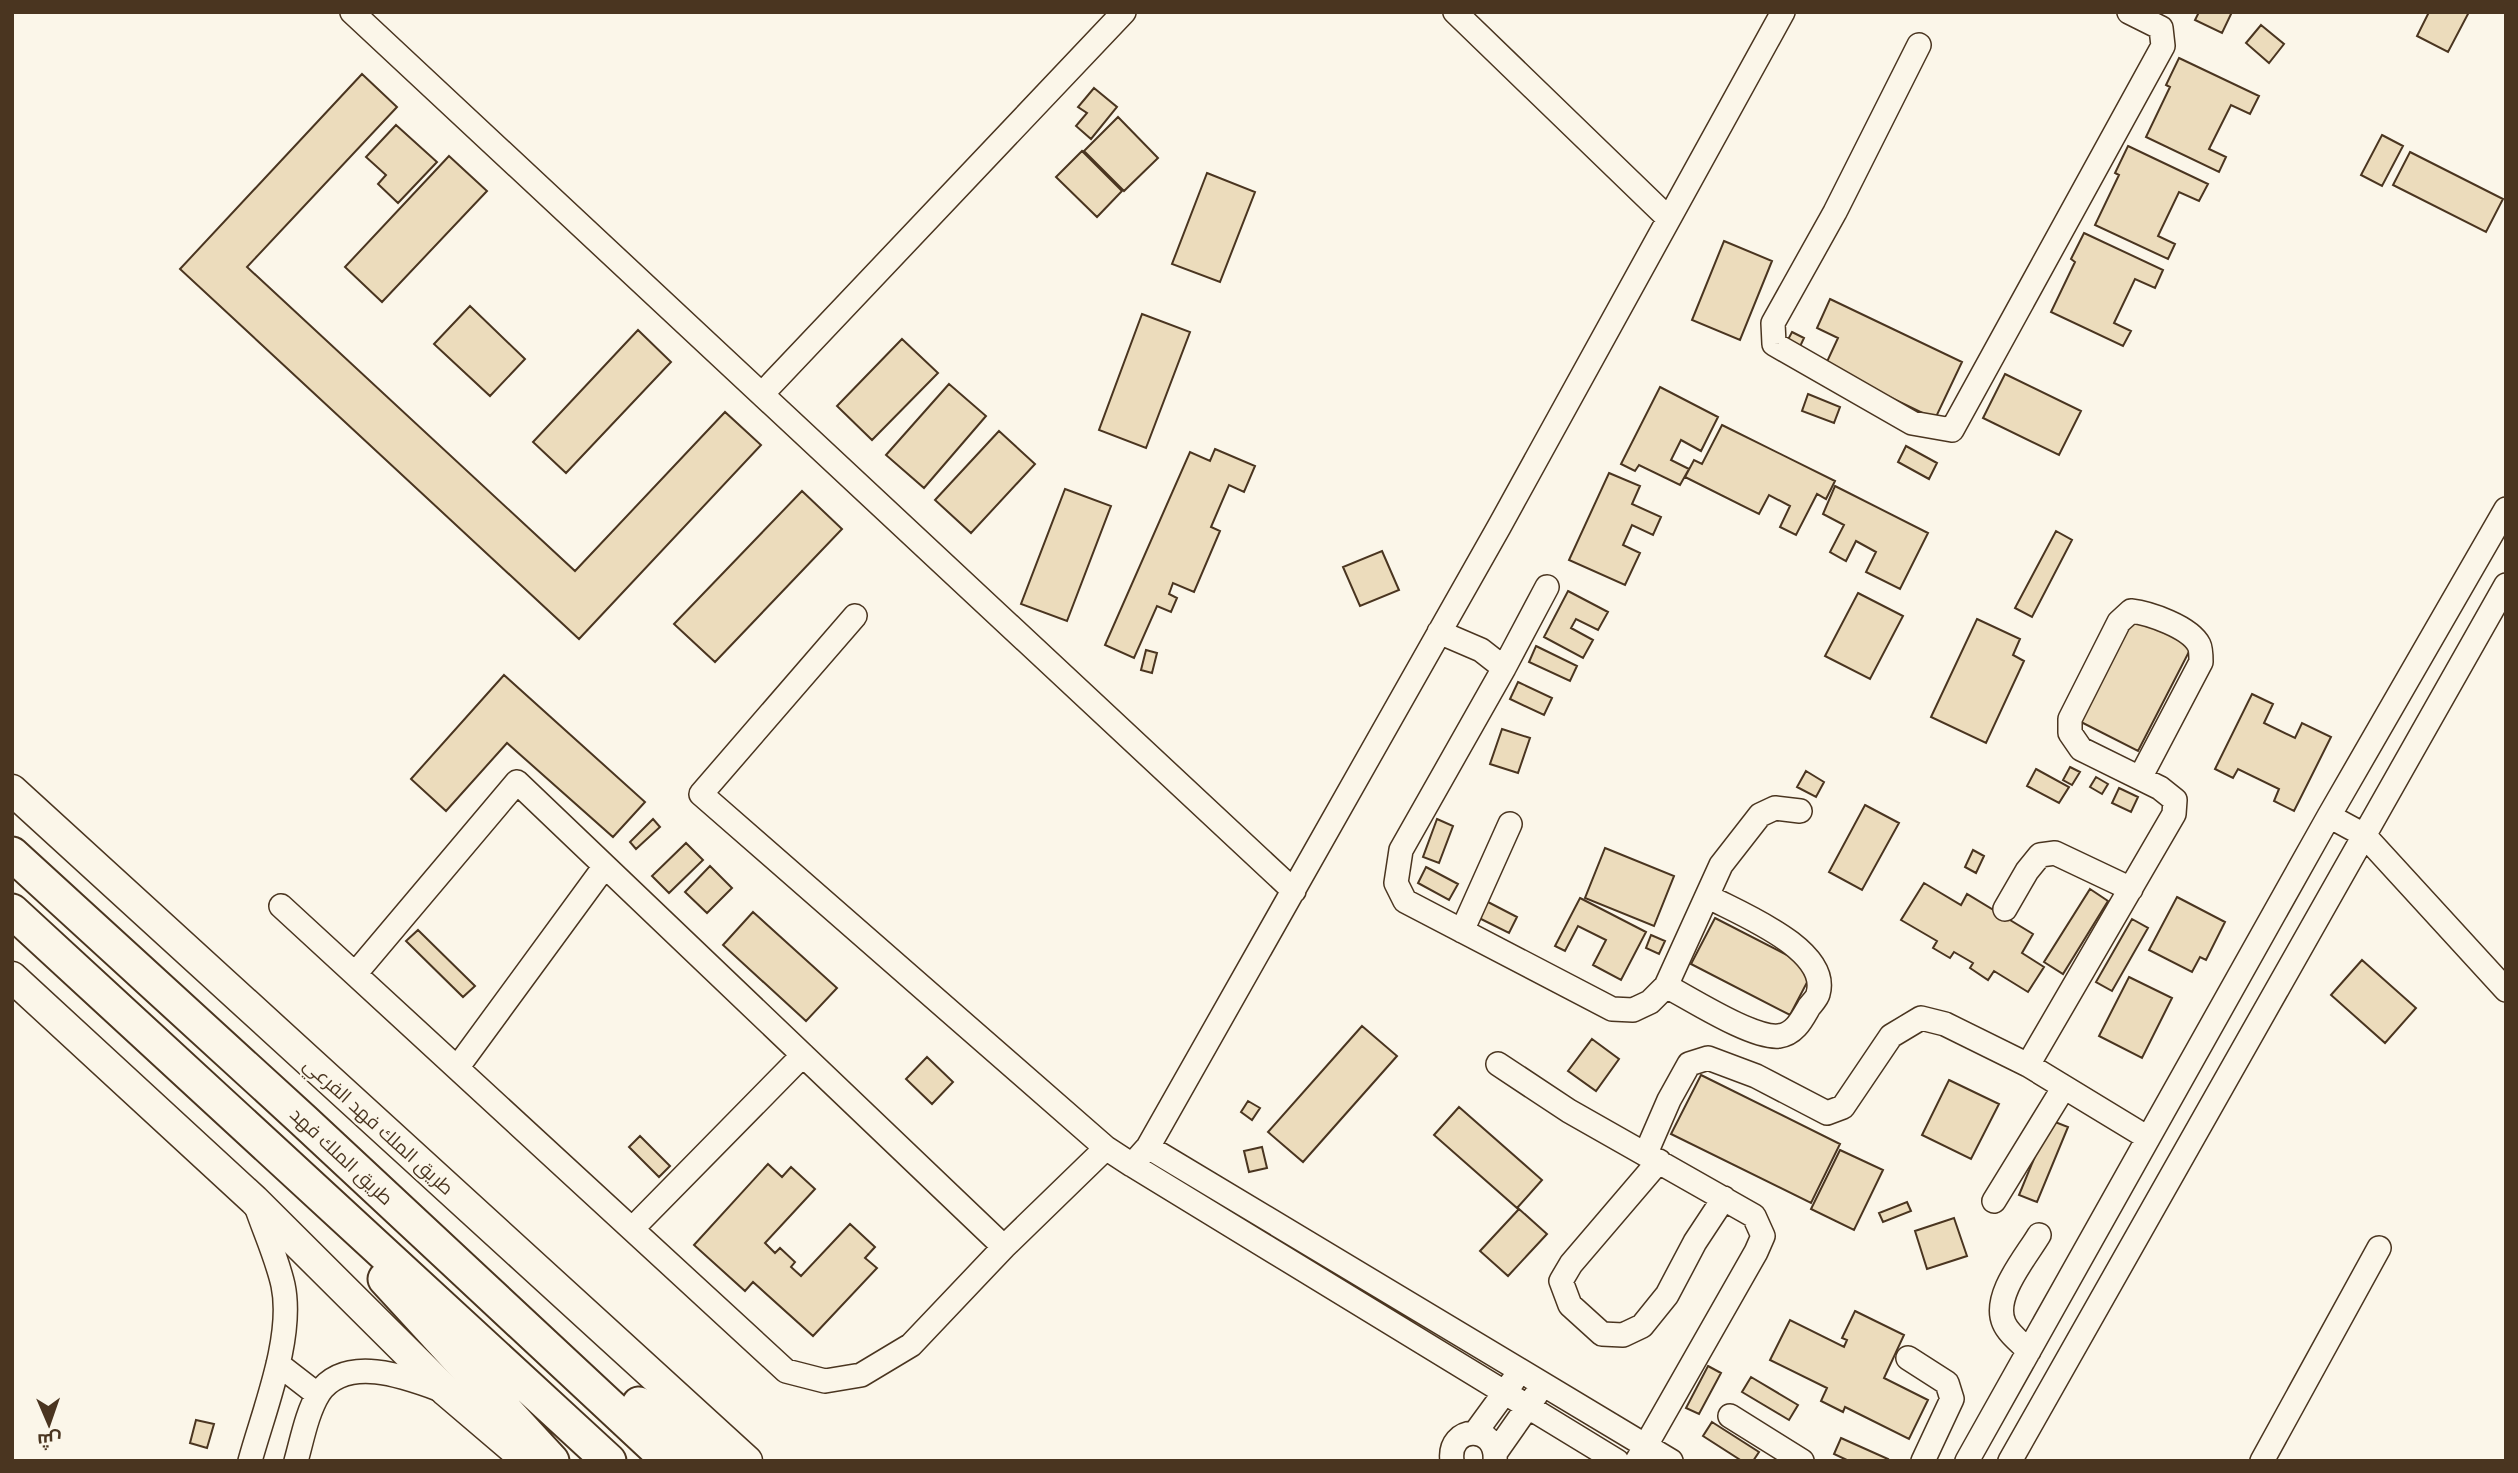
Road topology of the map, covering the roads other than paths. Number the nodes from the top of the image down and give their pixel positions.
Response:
1 (352, 12) edge
2 (1124, 12) edge
3 (1455, 12) edge
4 (1783, 12) edge
5 (2129, 12) edge
6 (1919, 45) dead end
7 (1668, 218) junction
8 (762, 394) junction
9 (2506, 509) edge
10 (2506, 585) edge
11 (1547, 587) dead end
12 (855, 616) dead end
13 (1439, 632) junction
14 (1504, 668) junction
15 (2140, 778) junction
16 (12, 790) edge
17 (1800, 811) dead end
18 (2329, 816) junction
19 (1510, 824) dead end
20 (2364, 835) junction
21 (12, 854) edge
22 (605, 866) junction
23 (2131, 889) junction
24 (1294, 891) junction
25 (1707, 897) junction
26 (281, 906) dead end
27 (2005, 909) dead end
28 (12, 911) edge
29 (1462, 931) junction
30 (355, 974) junction
31 (12, 977) edge
32 (1666, 986) junction
33 (2506, 990) edge
34 (803, 1055) junction
35 (1499, 1063) dead end
36 (2028, 1065) junction
37 (457, 1068) junction
38 (2064, 1087) junction
39 (224, 1105) junction
40 (303, 1120) junction
41 (2148, 1138) junction
42 (1148, 1147) junction
43 (1106, 1149) junction
44 (1652, 1157) junction
45 (1132, 1165) junction
46 (1724, 1198) junction
47 (254, 1200) junction
48 (1994, 1201) dead end
49 (632, 1228) junction
50 (2039, 1235) dead end
51 (1004, 1247) junction
52 (2379, 1248) dead end
53 (2029, 1351) junction
54 (1908, 1357) dead end
55 (278, 1364) junction
56 (1520, 1369) junction
57 (1545, 1385) junction
58 (446, 1391) junction
59 (1506, 1392) junction
60 (318, 1395) junction
61 (1527, 1406) junction
62 (1730, 1416) dead end
63 (1475, 1433) junction
64 (1642, 1453) edge
65 (1495, 1457) edge
66 (250, 1461) edge
67 (296, 1461) edge
68 (528, 1461) edge
69 (552, 1461) edge
70 (609, 1461) edge
71 (669, 1461) edge
72 (707, 1461) edge
73 (747, 1461) edge
74 (1452, 1461) edge
75 (1617, 1461) edge
76 (1671, 1461) edge
77 (1802, 1461) edge
78 (1923, 1461) edge
79 (1967, 1461) edge
80 (2010, 1461) edge
81 (2263, 1461) edge

1 - 8 street
2 - 8 street
3 - 7 street
4 - 7 street
5 - 6 street
7 - 13 street
8 - 24 street
9 - 18 street
10 - 20 street
11 - 14 street
12 - 43 street
13 - 14 street
13 - 24 street
14 - 29 street
15 - 15 street
15 - 23 street
16 - 73 main road, طريق الملك فهد الفرعي
17 - 25 street
18 - 20 street
18 - 41 street
19 - 29 street
20 - 33 street
20 - 80 street
21 - 40 highway, طريق الملك فهد
22 - 30 street
22 - 34 street
22 - 37 street
23 - 27 street
23 - 36 street
24 - 42 street
25 - 32 street
25 - 32 street
26 - 30 street
28 - 39 highway
29 - 32 street
30 - 37 street
31 - 47 main road
34 - 49 street
34 - 51 street
35 - 44 street
36 - 38 street
36 - 44 street
37 - 49 street
38 - 41 street
38 - 48 street
39 - 69 highway
39 - 70 highway
40 - 71 highway, طريق الملك فهد
40 - 72 highway
41 - 53 street
42 - 45 street
42 - 56 street
43 - 45 street
43 - 51 street
44 - 46 street
44 - 46 street
45 - 59 street
46 - 64 street
47 - 55 street
47 - 58 main road
49 - 51 street
50 - 53 street
52 - 81 street
53 - 79 street
54 - 78 street
55 - 60 street
55 - 66 street
56 - 57 street
56 - 59 street
57 - 61 street
57 - 64 street
58 - 60 street
58 - 68 main road
59 - 61 street
59 - 63 street
60 - 67 street
61 - 65 street
61 - 75 street
62 - 77 street
63 - 65 street
63 - 74 street
64 - 76 street

